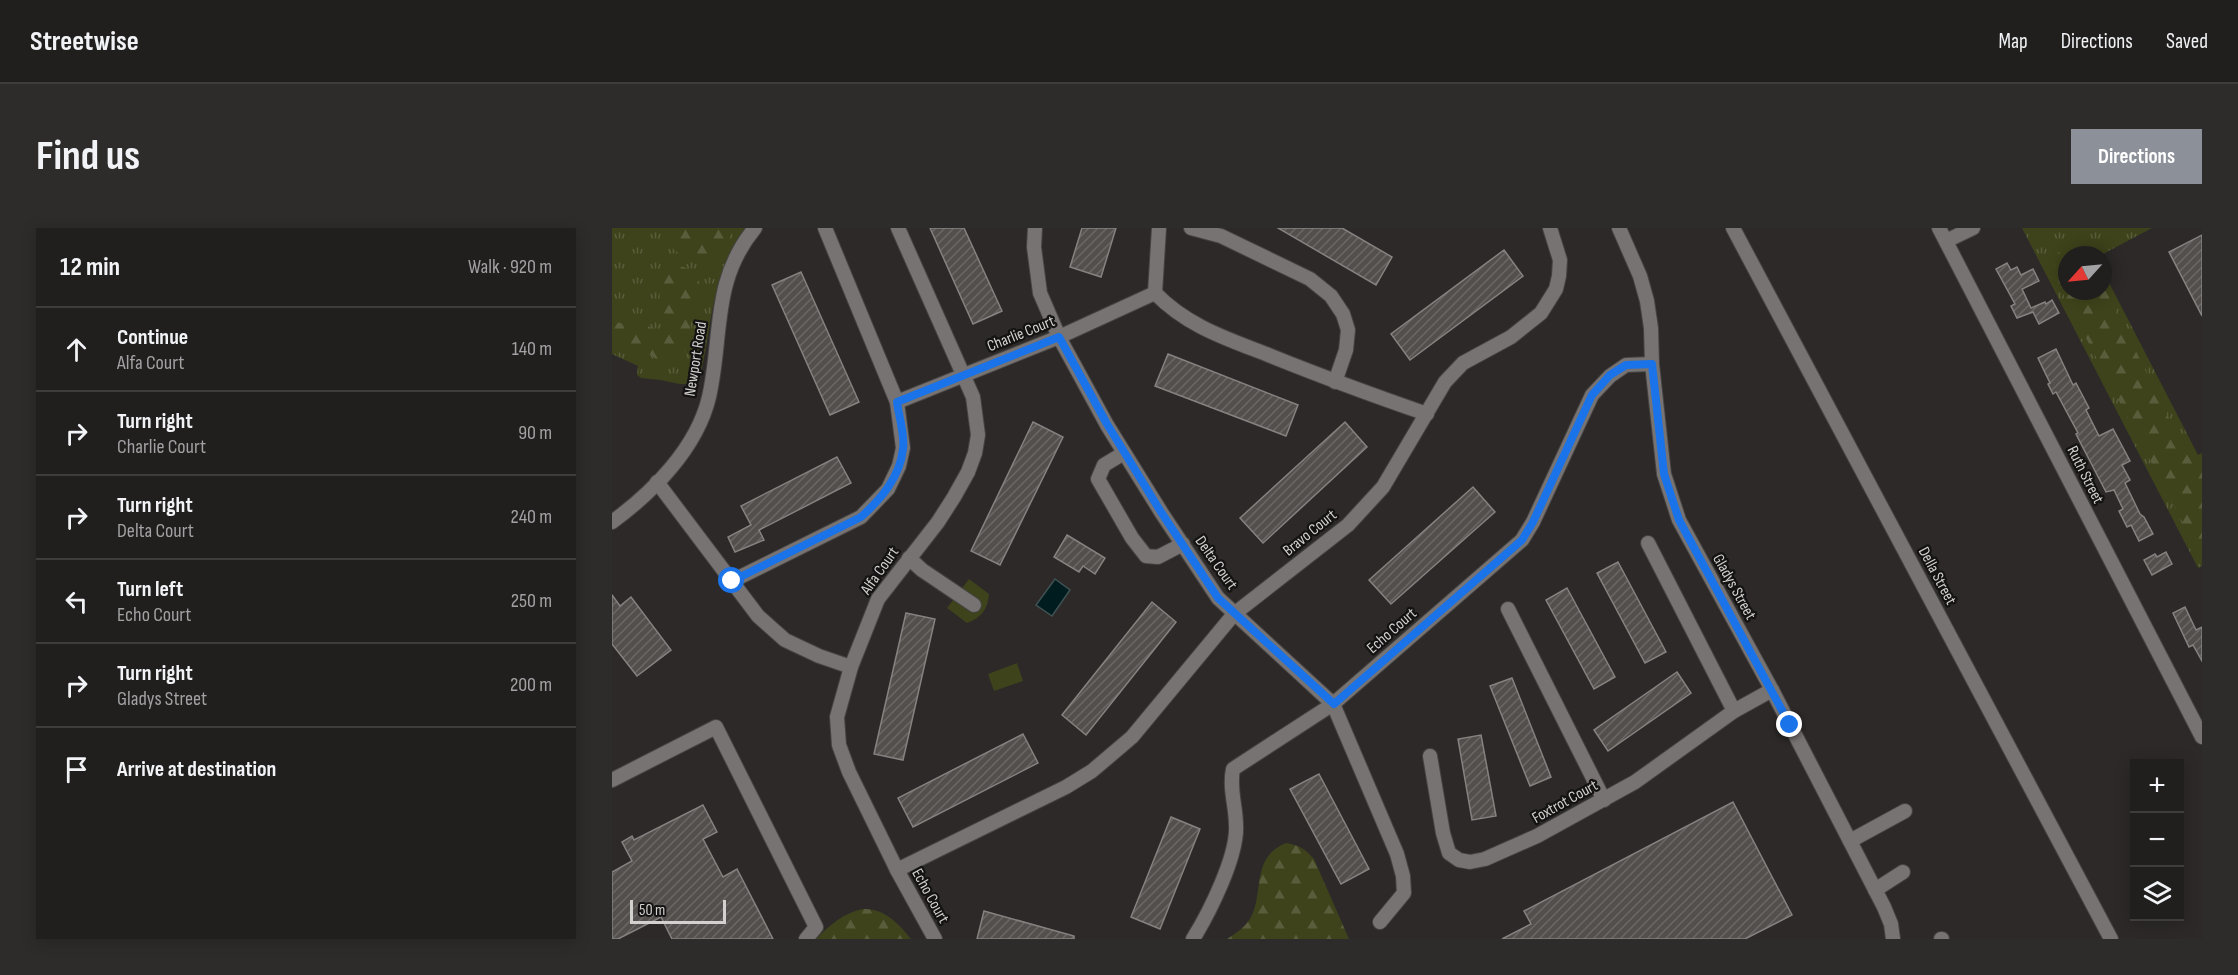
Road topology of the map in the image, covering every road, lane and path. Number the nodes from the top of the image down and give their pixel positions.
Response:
1 (755, 228) edge
2 (825, 228) edge
3 (898, 228) edge
4 (1035, 228) edge
5 (1159, 228) edge
6 (1191, 228) edge
7 (1566, 228) edge
8 (1619, 228) edge
9 (1734, 228) edge
10 (1939, 228) edge
11 (1973, 228) edge
12 (1551, 231) edge
13 (1946, 242) junction
14 (1155, 293) junction
15 (1059, 337) junction
16 (1652, 364) junction
17 (962, 376) junction
18 (1335, 382) junction
19 (897, 402) junction
20 (1427, 414) junction
21 (1124, 453) junction
22 (657, 482) junction
23 (627, 511) junction
24 (612, 516) edge
25 (612, 522) edge
26 (1648, 543) dead end
27 (1183, 544) junction
28 (909, 558) junction
29 (732, 581) junction
30 (974, 605) dead end
31 (1508, 609) dead end
32 (1234, 614) junction
33 (851, 667) junction
34 (1772, 690) junction
35 (1334, 704) junction
36 (1734, 711) junction
37 (2202, 736) edge
38 (1430, 756) dead end
39 (612, 780) edge
40 (1604, 800) junction
41 (1905, 810) dead end
42 (1850, 841) junction
43 (897, 870) junction
44 (1903, 872) dead end
45 (1875, 890) junction
46 (1380, 922) dead end
47 (1891, 924) junction
48 (806, 939) edge
49 (935, 939) edge
50 (1193, 939) edge
51 (1893, 939) edge
52 (1899, 939) edge
53 (2111, 939) edge

1 - 22 street, Newport Road
2 - 19 street
3 - 17 street, Alfa Court
4 - 15 street, Delta Court
5 - 14 street
6 - 18 street
7 - 12 street, Bravo Court
8 - 16 street, Gladys Street
9 - 53 street, Della Street
10 - 13 street, Ruth Street
11 - 13 street
12 - 20 street, Bravo Court
13 - 37 street, Ruth Street
14 - 15 street, Charlie Court
14 - 18 street
15 - 17 street, Charlie Court
15 - 21 street, Delta Court
16 - 34 street, Gladys Street
16 - 35 street, Echo Court
17 - 19 street, Charlie Court
17 - 28 street, Alfa Court
18 - 20 street
19 - 29 street
20 - 32 street, Bravo Court
21 - 27 street, Delta Court
21 - 27 street
22 - 23 street, Newport Road
22 - 29 street
23 - 24 street, Newport Road
23 - 25 street, Newport Road
26 - 36 street
27 - 32 street, Delta Court
28 - 30 street
28 - 33 street, Alfa Court
29 - 33 street
31 - 40 street
32 - 35 street, Delta Court
32 - 43 street, Bravo Court
33 - 43 street, Alfa Court
34 - 36 street, Foxtrot Court
34 - 42 street, Gladys Street
35 - 46 street, Delta Court
35 - 50 street, Echo Court
36 - 40 street, Foxtrot Court
38 - 40 street, Foxtrot Court
39 - 48 street
41 - 42 street
42 - 45 street, Gladys Street
43 - 49 street, Echo Court
44 - 45 street
45 - 47 street, Gladys Street
47 - 51 street, Gladys Street
47 - 52 street

